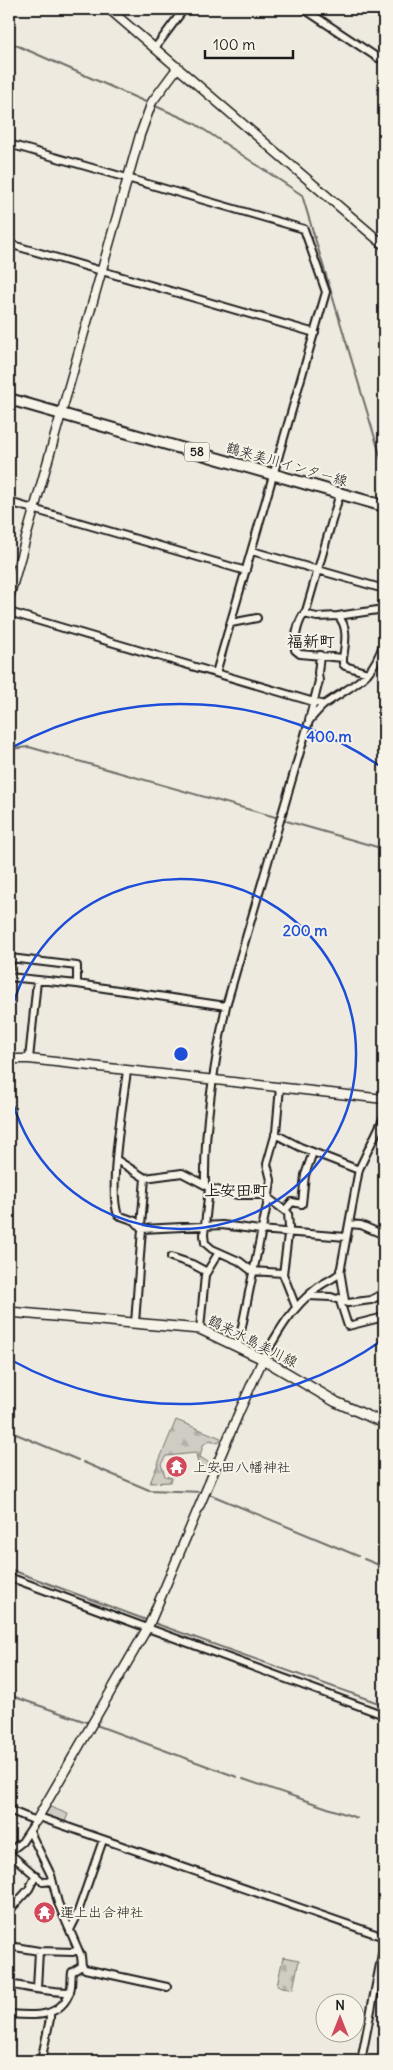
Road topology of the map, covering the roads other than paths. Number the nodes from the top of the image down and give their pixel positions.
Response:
1 (109, 9) edge
2 (184, 9) edge
3 (304, 9) edge
4 (155, 48) junction
5 (378, 58) dead end
6 (178, 67) junction
7 (9, 144) edge
8 (128, 178) junction
9 (9, 244) edge
10 (384, 245) edge
11 (102, 271) junction
12 (315, 333) junction
13 (9, 399) edge
14 (60, 412) junction
15 (274, 474) junction
16 (340, 493) junction
17 (9, 502) edge
18 (384, 506) edge
19 (33, 509) junction
20 (252, 550) junction
21 (318, 570) junction
22 (246, 571) junction
23 (384, 589) edge
24 (9, 598) edge
25 (384, 609) edge
26 (9, 612) edge
27 (304, 614) junction
28 (338, 616) junction
29 (257, 618) dead end
30 (231, 622) junction
31 (384, 642) edge
32 (320, 655) junction
33 (343, 658) junction
34 (216, 673) junction
35 (368, 673) junction
36 (313, 702) junction
37 (324, 705) junction
38 (309, 721) junction
39 (9, 968) edge
40 (9, 977) edge
41 (37, 981) junction
42 (77, 984) junction
43 (226, 1006) junction
44 (9, 1058) edge
45 (29, 1059) junction
46 (126, 1071) junction
47 (213, 1079) junction
48 (280, 1088) junction
49 (384, 1099) edge
50 (384, 1117) edge
51 (275, 1134) junction
52 (313, 1152) junction
53 (117, 1160) junction
54 (359, 1170) junction
55 (145, 1178) junction
56 (207, 1187) junction
57 (268, 1197) junction
58 (286, 1209) junction
59 (349, 1224) junction
60 (206, 1226) junction
61 (142, 1227) junction
62 (260, 1230) junction
63 (287, 1232) junction
64 (384, 1236) edge
65 (346, 1237) junction
66 (219, 1252) junction
67 (171, 1257) dead end
68 (340, 1270) junction
69 (252, 1271) junction
70 (207, 1272) junction
71 (283, 1273) junction
72 (384, 1293) edge
73 (308, 1296) junction
74 (342, 1300) junction
75 (296, 1307) junction
76 (9, 1312) edge
77 (384, 1317) edge
78 (135, 1323) junction
79 (200, 1329) junction
80 (238, 1346) junction
81 (263, 1359) junction
82 (384, 1423) edge
83 (9, 1577) edge
84 (149, 1624) junction
85 (384, 1715) edge
86 (9, 1810) edge
87 (38, 1819) junction
88 (30, 1832) junction
89 (103, 1840) junction
90 (9, 1852) edge
91 (36, 1876) junction
92 (52, 1881) junction
93 (9, 1911) edge
94 (70, 1930) junction
95 (384, 1937) edge
96 (384, 1944) edge
97 (9, 1946) edge
98 (78, 1950) junction
99 (39, 1951) junction
100 (82, 1966) junction
101 (9, 1984) edge
102 (167, 1987) dead end
103 (37, 1988) junction
104 (70, 1992) junction
105 (50, 2012) junction
106 (9, 2014) edge
107 (41, 2061) edge
108 (360, 2061) edge

1 - 4 street
2 - 4 street
3 - 5 street
4 - 6 street
6 - 8 street
6 - 10 street
7 - 8 street
8 - 11 street
8 - 12 street
9 - 11 street
11 - 12 street
11 - 14 street
12 - 15 street
13 - 14 main road, 鶴来美川インター線 / 58
14 - 15 main road, 鶴来美川インター線 / 58
14 - 19 street
15 - 16 main road, 鶴来美川インター線 / 58
15 - 20 street
16 - 18 main road, 鶴来美川インター線 / 58
16 - 21 street
17 - 19 street
19 - 22 street
19 - 24 street
20 - 21 street
20 - 22 street
21 - 23 street
21 - 27 street
22 - 30 street
25 - 28 street
26 - 34 street
27 - 28 street
27 - 32 street
28 - 33 street
29 - 30 street
30 - 34 street
31 - 35 street
32 - 33 street
32 - 36 street
33 - 35 street
34 - 36 street
35 - 37 street
36 - 37 street
36 - 38 street
37 - 38 street
38 - 43 street
39 - 42 street
40 - 41 street
41 - 42 street
41 - 45 street
42 - 43 street
43 - 47 street
44 - 45 street
45 - 46 street
46 - 47 street
46 - 53 street
47 - 48 street
47 - 56 street
48 - 49 street
48 - 51 street
50 - 54 street
51 - 52 street
51 - 57 street
52 - 54 street
52 - 58 street
53 - 55 street
53 - 61 street
54 - 59 street
55 - 56 street
55 - 61 street
56 - 57 street
56 - 60 street
57 - 58 street
57 - 62 street
58 - 63 street
59 - 64 street
59 - 65 street
60 - 61 street
60 - 62 street
60 - 66 street
61 - 78 street
62 - 63 street
62 - 69 street
63 - 65 street
63 - 71 street
65 - 68 street
66 - 69 street
66 - 70 street
67 - 70 street
68 - 73 street
68 - 74 street
69 - 71 street
69 - 80 street
70 - 79 street
71 - 75 street
72 - 74 street
73 - 74 street
73 - 75 street
74 - 77 street
75 - 81 street
76 - 78 main road, 鶴来水島美川線
78 - 79 main road, 鶴来水島美川線
79 - 80 main road, 鶴来水島美川線
80 - 81 main road, 鶴来水島美川線
81 - 82 main road, 鶴来水島美川線
81 - 84 street
83 - 84 street
84 - 85 street
84 - 87 street
86 - 87 street
87 - 88 street
87 - 89 street
88 - 90 street
88 - 92 street
89 - 94 street
89 - 95 street
90 - 91 street
91 - 92 street
91 - 93 street
92 - 94 street
94 - 98 street
96 - 108 street
97 - 99 street
98 - 99 street
98 - 100 street
99 - 103 street
100 - 102 street
100 - 104 street
101 - 103 street
103 - 104 street
104 - 105 street
105 - 106 street
105 - 107 street

